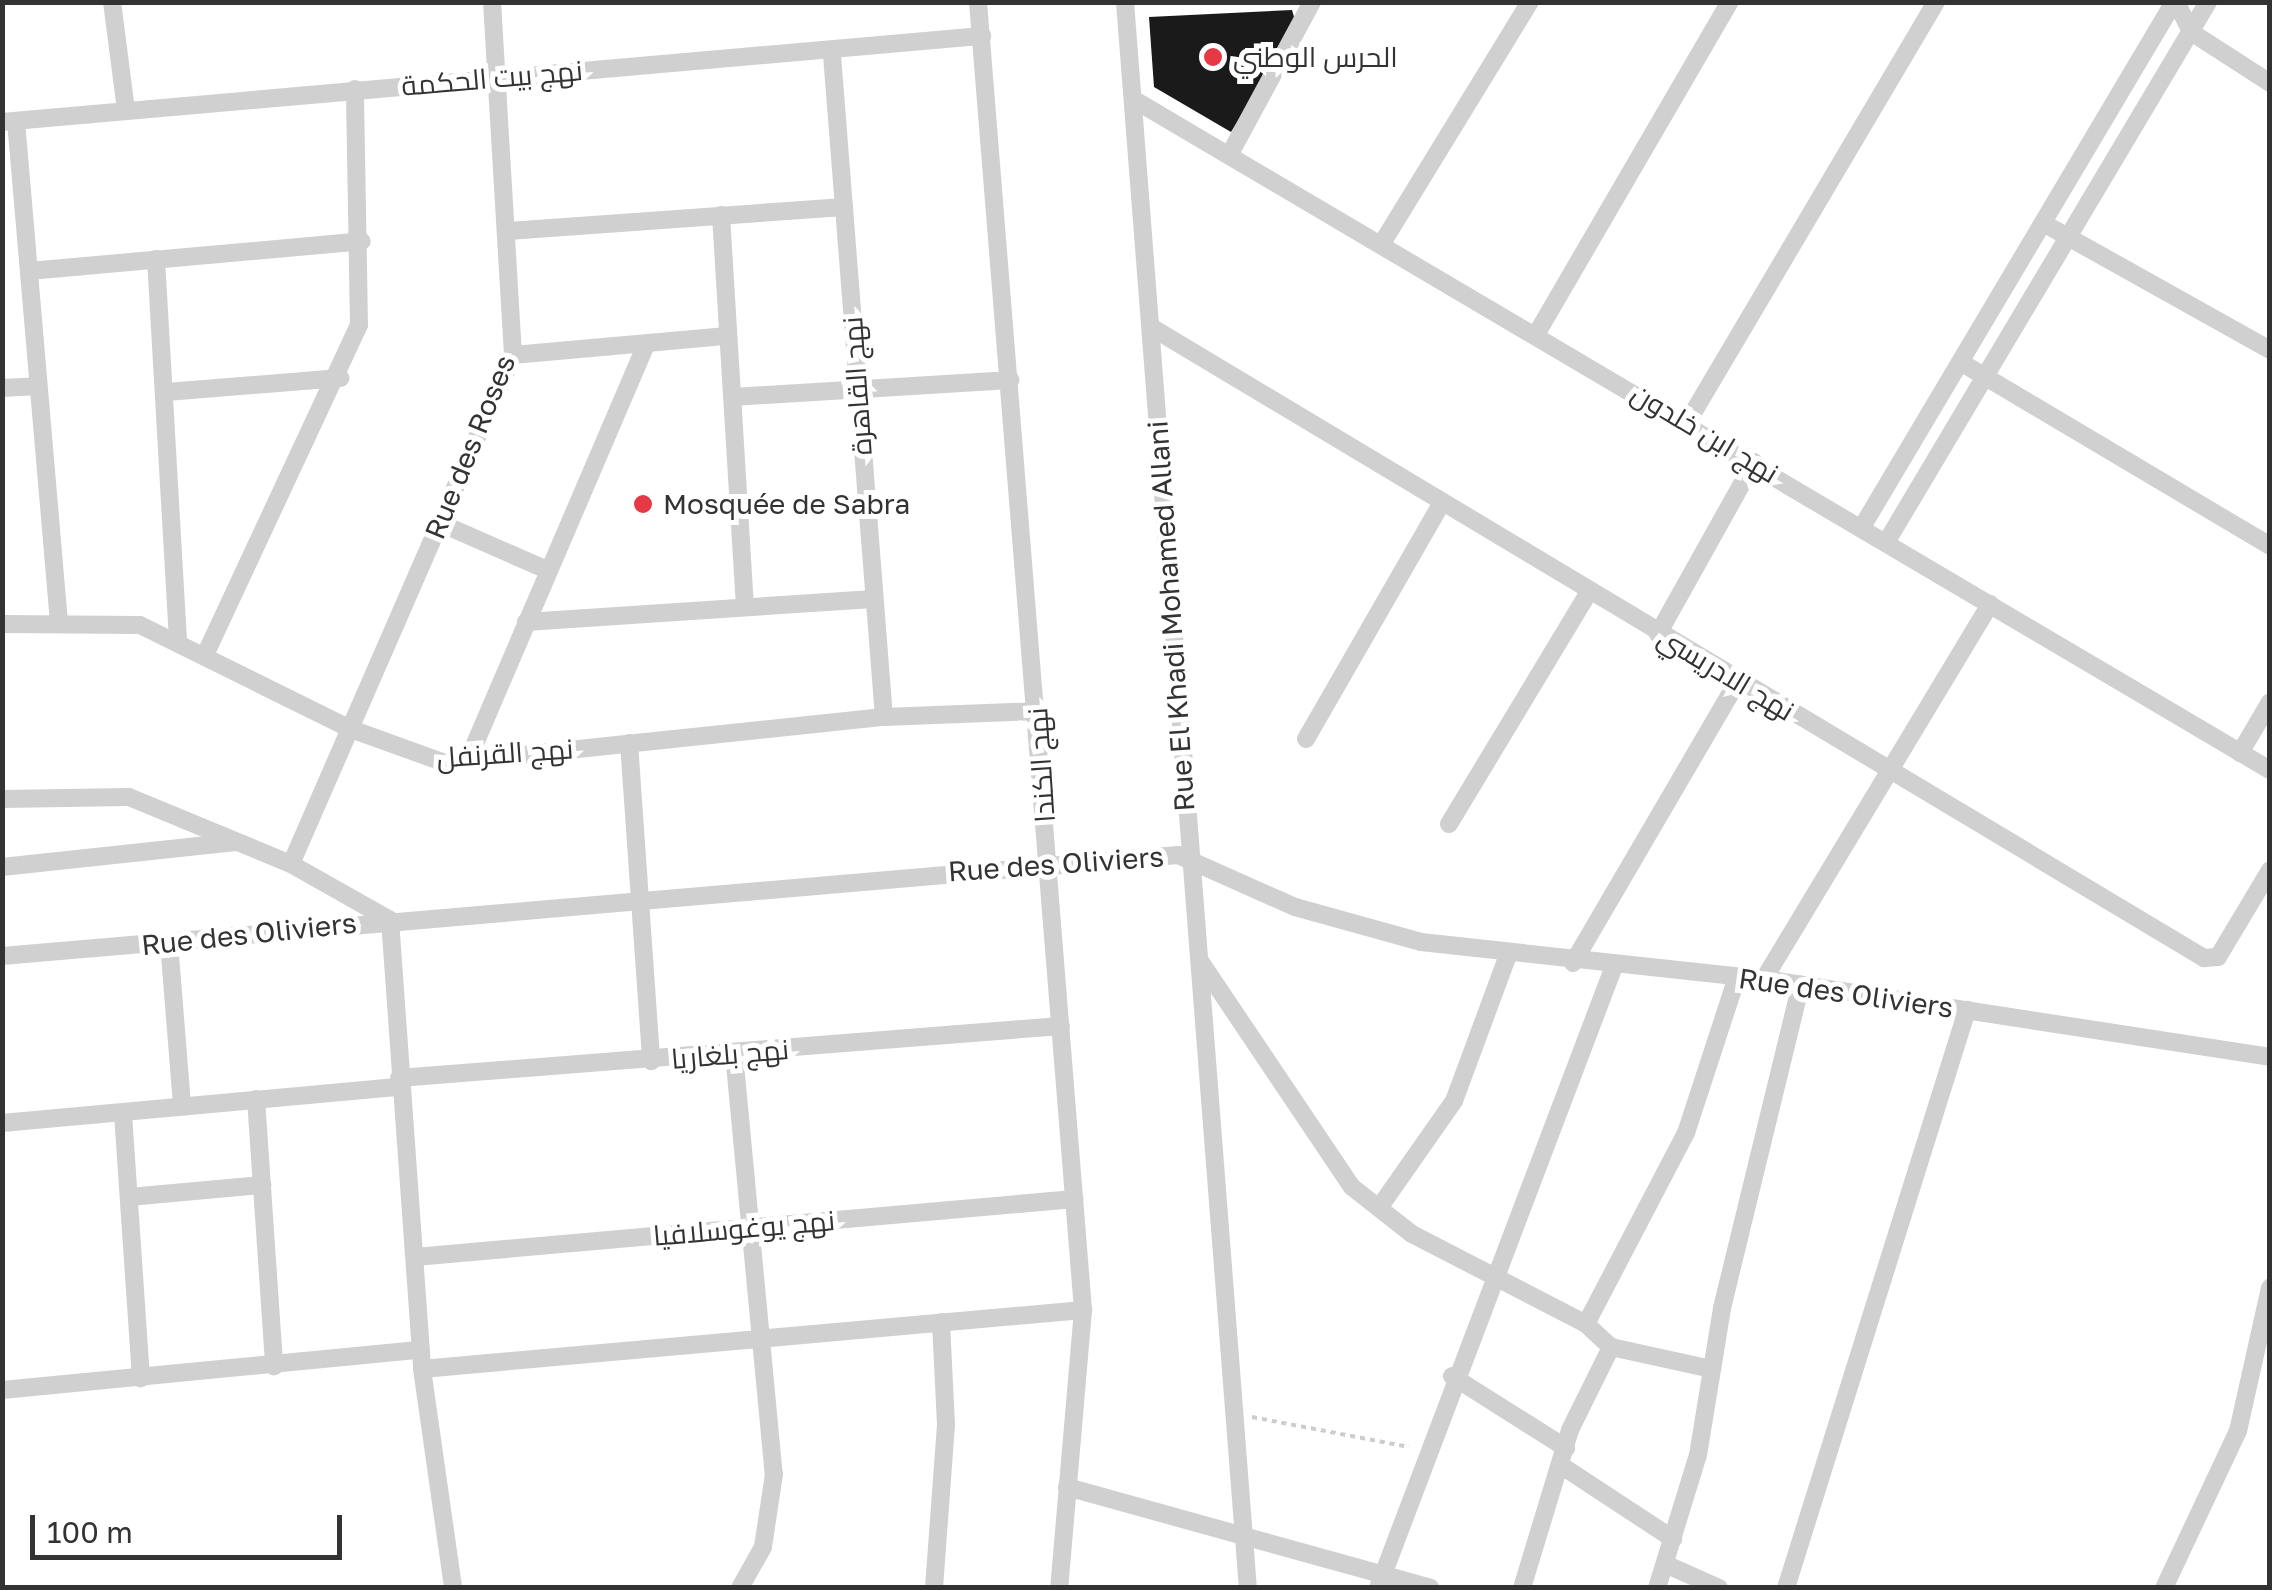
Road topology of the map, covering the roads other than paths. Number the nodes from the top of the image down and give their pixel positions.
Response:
1 (112, 2) edge
2 (492, 2) edge
3 (978, 2) edge
4 (1125, 2) edge
5 (1312, 2) edge
6 (1530, 2) edge
7 (1730, 2) edge
8 (1936, 2) edge
9 (2175, 2) edge
10 (2208, 2) edge
11 (2191, 32) junction
12 (982, 36) junction
13 (832, 55) junction
14 (497, 76) junction
15 (2270, 83) edge
16 (355, 89) junction
17 (1138, 102) junction
18 (126, 110) junction
19 (9, 121) edge
20 (1232, 150) junction
21 (844, 208) junction
22 (721, 216) junction
23 (2043, 223) junction
24 (508, 231) junction
25 (2068, 236) junction
26 (1384, 240) junction
27 (362, 241) junction
28 (156, 259) junction
29 (29, 271) junction
30 (1151, 326) junction
31 (1537, 333) junction
32 (727, 336) junction
33 (646, 345) junction
34 (2270, 350) edge
35 (513, 354) junction
36 (1962, 362) junction
37 (340, 378) junction
38 (1985, 378) junction
39 (1010, 380) junction
40 (38, 386) junction
41 (2, 388) edge
42 (857, 388) junction
43 (167, 392) junction
44 (734, 397) junction
45 (1687, 422) junction
46 (1754, 462) junction
47 (1441, 504) junction
48 (440, 523) junction
49 (1862, 527) junction
50 (1887, 541) junction
51 (2270, 546) edge
52 (548, 570) junction
53 (1590, 592) junction
54 (873, 598) junction
55 (1990, 604) junction
56 (745, 605) junction
57 (59, 619) junction
58 (526, 622) junction
59 (2, 624) edge
60 (1658, 634) junction
61 (178, 641) junction
62 (206, 653) junction
63 (1737, 682) junction
64 (2270, 702) edge
65 (1036, 711) junction
66 (884, 717) junction
67 (348, 728) junction
68 (1306, 739) dead end
69 (629, 743) junction
70 (2240, 753) junction
71 (468, 760) junction
72 (1888, 768) junction
73 (2270, 770) edge
74 (2, 799) edge
75 (1449, 824) dead end
76 (240, 842) junction
77 (1188, 857) junction
78 (291, 864) junction
79 (1048, 864) junction
80 (2, 868) edge
81 (2270, 870) edge
82 (641, 896) junction
83 (390, 920) junction
84 (169, 944) junction
85 (1508, 955) junction
86 (2, 956) edge
87 (1200, 960) junction
88 (1573, 963) junction
89 (1614, 966) junction
90 (1737, 977) junction
91 (1764, 980) junction
92 (1800, 985) junction
93 (1966, 1010) junction
94 (1061, 1026) junction
95 (734, 1054) junction
96 (2270, 1058) edge
97 (651, 1061) junction
98 (399, 1083) junction
99 (256, 1099) junction
100 (182, 1105) junction
101 (124, 1114) junction
102 (2, 1124) edge
103 (262, 1185) junction
104 (129, 1197) junction
105 (1074, 1200) junction
106 (1378, 1208) junction
107 (748, 1227) junction
108 (414, 1258) junction
109 (1489, 1277) junction
110 (2270, 1288) edge
111 (1083, 1310) junction
112 (941, 1322) junction
113 (1586, 1324) junction
114 (763, 1344) junction
115 (1610, 1346) junction
116 (421, 1350) junction
117 (274, 1366) junction
118 (422, 1369) junction
119 (1712, 1369) junction
120 (1452, 1376) junction
121 (141, 1378) junction
122 (2, 1390) edge
123 (1564, 1457) junction
124 (1067, 1488) junction
125 (1247, 1536) junction
126 (1673, 1539) junction
127 (1666, 1564) junction
128 (1380, 1581) edge
129 (744, 1587) edge
130 (453, 1588) edge
131 (934, 1588) edge
132 (1059, 1588) edge
133 (1248, 1588) edge
134 (1430, 1588) edge
135 (1522, 1588) edge
136 (1656, 1588) edge
137 (1719, 1588) edge
138 (1786, 1588) edge
139 (2164, 1588) edge

1 - 18 street
2 - 14 street, Rue des Roses
3 - 12 street, نهج الكندا
4 - 17 street, Rue El Khadi Mohamed Allani
5 - 20 street
6 - 26 street
7 - 31 street
8 - 45 street
9 - 11 street
9 - 23 street
10 - 11 street
11 - 15 street
11 - 25 street
12 - 13 street, نهج بيت الحكمة
12 - 39 street, نهج الكندا
13 - 14 street, نهج بيت الحكمة
13 - 21 street, نهج القاهرة
14 - 16 street, نهج بيت الحكمة
14 - 24 street, Rue des Roses
16 - 18 street, نهج بيت الحكمة
16 - 27 street
17 - 20 street, نهج ابن خلدون
17 - 30 street, Rue El Khadi Mohamed Allani
18 - 19 street, نهج بيت الحكمة
19 - 29 street
20 - 26 street, نهج ابن خلدون
21 - 22 street
21 - 42 street, نهج القاهرة
22 - 24 street
22 - 32 street
23 - 25 street
23 - 36 street
24 - 35 street, Rue des Roses
25 - 34 street
25 - 38 street
26 - 31 street, نهج ابن خلدون
27 - 28 street
27 - 37 street
28 - 29 street
28 - 43 street
29 - 40 street
30 - 47 street, نهج الادريسي
30 - 77 street, Rue El Khadi Mohamed Allani
31 - 45 street, نهج ابن خلدون
32 - 33 street
32 - 44 street
33 - 35 street
33 - 52 street
35 - 48 street, Rue des Roses
36 - 38 street
36 - 49 street
37 - 43 street
37 - 62 street
38 - 50 street
38 - 51 street
39 - 42 street
39 - 65 street, نهج الكندا
40 - 41 street
40 - 57 street
42 - 44 street
42 - 54 street, نهج القاهرة
43 - 61 street
44 - 56 street
45 - 46 street, نهج ابن خلدون
46 - 49 street, نهج ابن خلدون
46 - 60 street
47 - 53 street, نهج الادريسي
47 - 68 street
48 - 52 street
48 - 67 street, Rue des Roses
49 - 50 street, نهج ابن خلدون
50 - 55 street, نهج ابن خلدون
52 - 58 street
53 - 60 street, نهج الادريسي
53 - 75 street
54 - 56 street
54 - 66 street, نهج القاهرة
55 - 70 street, نهج ابن خلدون
55 - 72 street
56 - 58 street
57 - 59 street, نهج القرنفل
57 - 61 street, نهج القرنفل
58 - 71 street
60 - 63 street, نهج الادريسي
61 - 62 street, نهج القرنفل
62 - 67 street, نهج القرنفل
63 - 72 street, نهج الادريسي
63 - 88 street
64 - 70 street
65 - 66 street, نهج القرنفل
65 - 79 street, نهج الكندا
66 - 69 street, نهج القرنفل
67 - 71 street, نهج القرنفل
67 - 78 street, Rue des Roses
69 - 71 street, نهج القرنفل
69 - 82 street
70 - 73 street, نهج ابن خلدون
72 - 81 street, نهج الادريسي
72 - 91 street
74 - 76 street
76 - 78 street
76 - 80 street
77 - 79 street, Rue des Oliviers
77 - 85 street, Rue des Oliviers
77 - 87 street, Rue El Khadi Mohamed Allani
78 - 83 street
79 - 82 street, Rue des Oliviers
79 - 94 street, نهج الكندا
82 - 83 street, Rue des Oliviers
82 - 97 street
83 - 84 street, Rue des Oliviers
83 - 98 street
84 - 86 street, Rue des Oliviers
84 - 100 street
85 - 88 street, Rue des Oliviers
85 - 106 street
87 - 106 street
87 - 125 street, Rue El Khadi Mohamed Allani
88 - 89 street, Rue des Oliviers
89 - 90 street, Rue des Oliviers
89 - 109 street
90 - 91 street, Rue des Oliviers
90 - 113 street
91 - 92 street, Rue des Oliviers
92 - 93 street, Rue des Oliviers
92 - 119 street
93 - 96 street, Rue des Oliviers
93 - 138 street
94 - 95 street, نهج بلغاريا
94 - 105 street, نهج الكندا
95 - 97 street, نهج بلغاريا
95 - 107 street
97 - 98 street, نهج بلغاريا
98 - 99 street, نهج بلغاريا
98 - 108 street
99 - 100 street, نهج بلغاريا
99 - 103 street
100 - 101 street, نهج بلغاريا
101 - 102 street, نهج بلغاريا
101 - 104 street
103 - 104 street
103 - 117 street
104 - 121 street
105 - 107 street, نهج يوغوسلافيا
105 - 111 street, نهج الكندا
106 - 109 street
107 - 108 street, نهج يوغوسلافيا
107 - 114 street
108 - 116 street
109 - 113 street
109 - 120 street
110 - 139 street
111 - 112 street
111 - 124 street, نهج الكندا
112 - 114 street
112 - 131 street
113 - 115 street
114 - 118 street
114 - 129 street
115 - 119 street
115 - 123 street
116 - 117 street
116 - 118 street
117 - 121 street
118 - 130 street
119 - 126 street
120 - 123 street
120 - 128 street
121 - 122 street
123 - 126 street
123 - 135 street
124 - 125 street
124 - 132 street, نهج الكندا
125 - 128 street
125 - 133 street, Rue El Khadi Mohamed Allani
126 - 127 street
127 - 136 street
127 - 137 street
128 - 134 street

